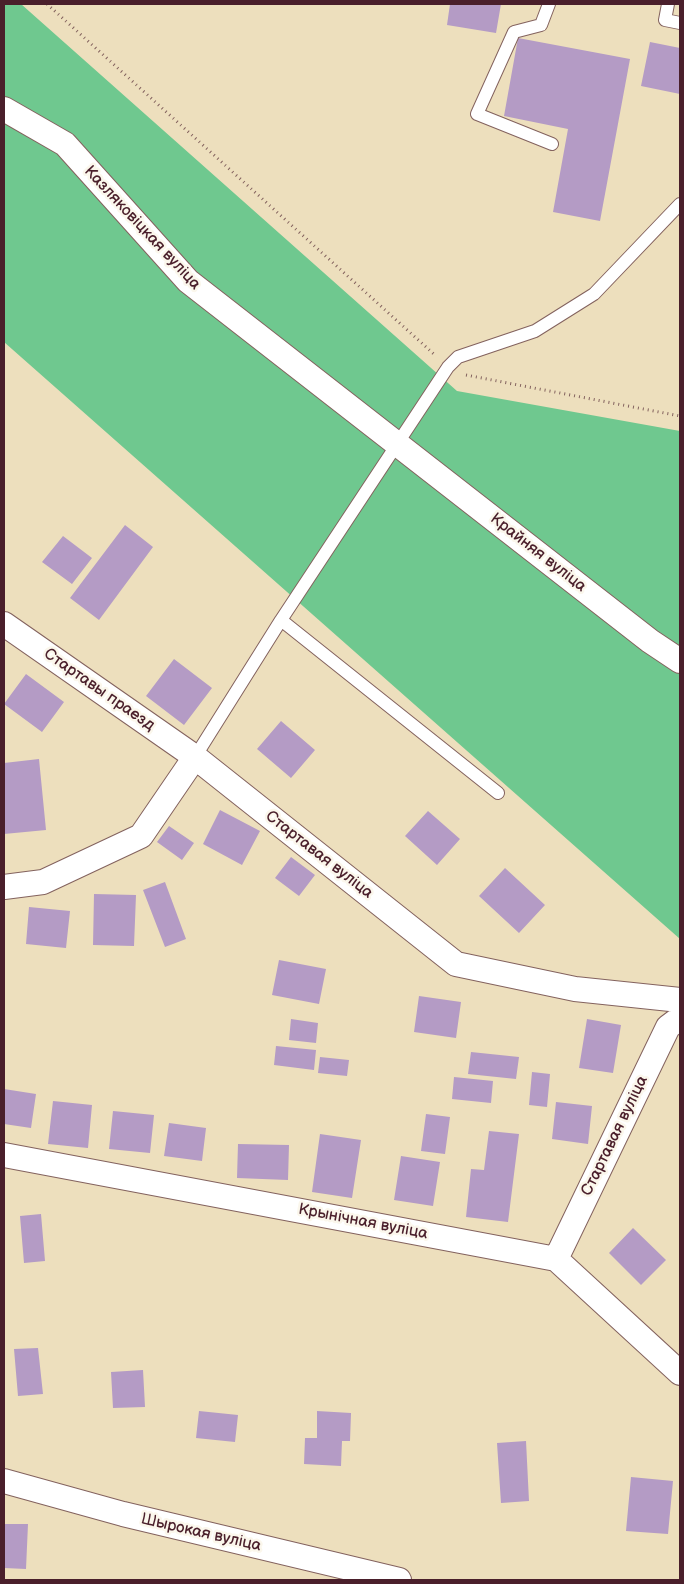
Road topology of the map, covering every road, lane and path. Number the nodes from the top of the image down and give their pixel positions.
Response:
1 (47, 4) edge
2 (549, 4) edge
3 (668, 4) edge
4 (680, 23) edge
5 (4, 109) edge
6 (552, 144) dead end
7 (680, 204) edge
8 (448, 367) junction
9 (680, 416) edge
10 (397, 443) junction
11 (281, 620) junction
12 (4, 624) edge
13 (680, 661) edge
14 (195, 757) junction
15 (498, 792) dead end
16 (4, 887) edge
17 (680, 1000) edge
18 (680, 1018) edge
19 (4, 1155) edge
20 (556, 1259) junction
21 (680, 1373) edge
22 (4, 1481) edge
23 (400, 1580) edge

1 - 8 path
2 - 6 lane
3 - 4 lane
5 - 10 street, Казляковіцкая вуліца
7 - 8 lane
8 - 9 path
8 - 10 lane
10 - 11 lane
10 - 13 street, Крайняя вуліца
11 - 14 lane
11 - 15 lane
12 - 14 street, Стартавы праезд
14 - 16 street
14 - 17 street, Стартавая вуліца
18 - 20 street, Стартавая вуліца
19 - 20 street, Крынічная вуліца
20 - 21 street
22 - 23 street, Шырокая вуліца

